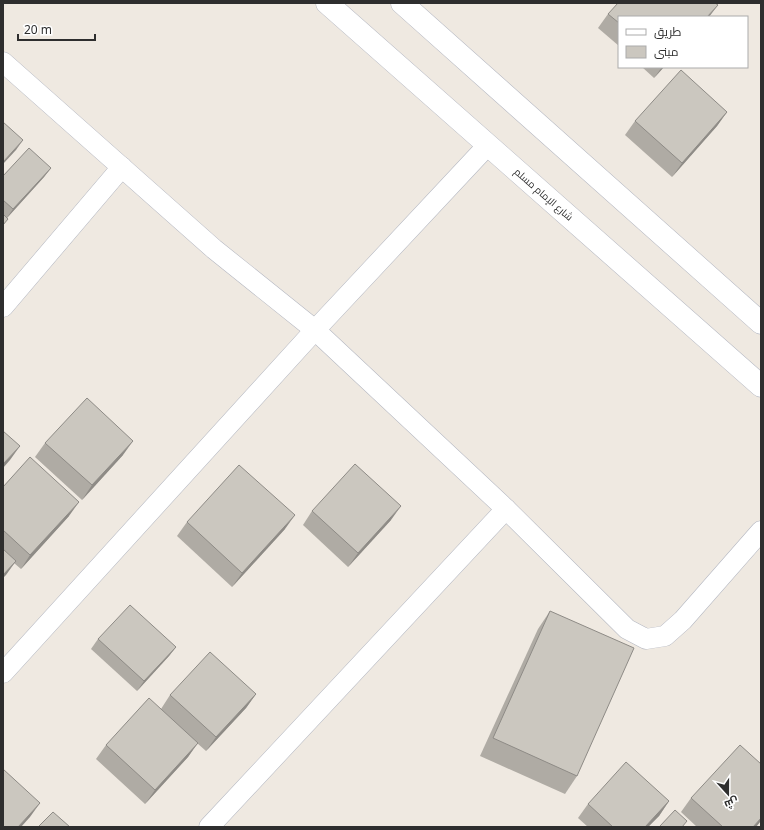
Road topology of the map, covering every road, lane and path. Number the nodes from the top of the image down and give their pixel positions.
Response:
1 (327, 3) edge
2 (402, 3) edge
3 (3, 62) edge
4 (488, 145) junction
5 (122, 167) junction
6 (3, 307) edge
7 (760, 319) edge
8 (315, 330) junction
9 (761, 386) edge
10 (506, 509) junction
11 (761, 532) edge
12 (3, 673) edge
13 (209, 827) edge

1 - 4 main road, شارع الإمام مسلم
2 - 7 main road
3 - 5 street
4 - 8 street
4 - 9 main road, شارع الإمام مسلم
5 - 6 street
5 - 8 street
8 - 10 street
8 - 12 street
10 - 11 street
10 - 13 street

